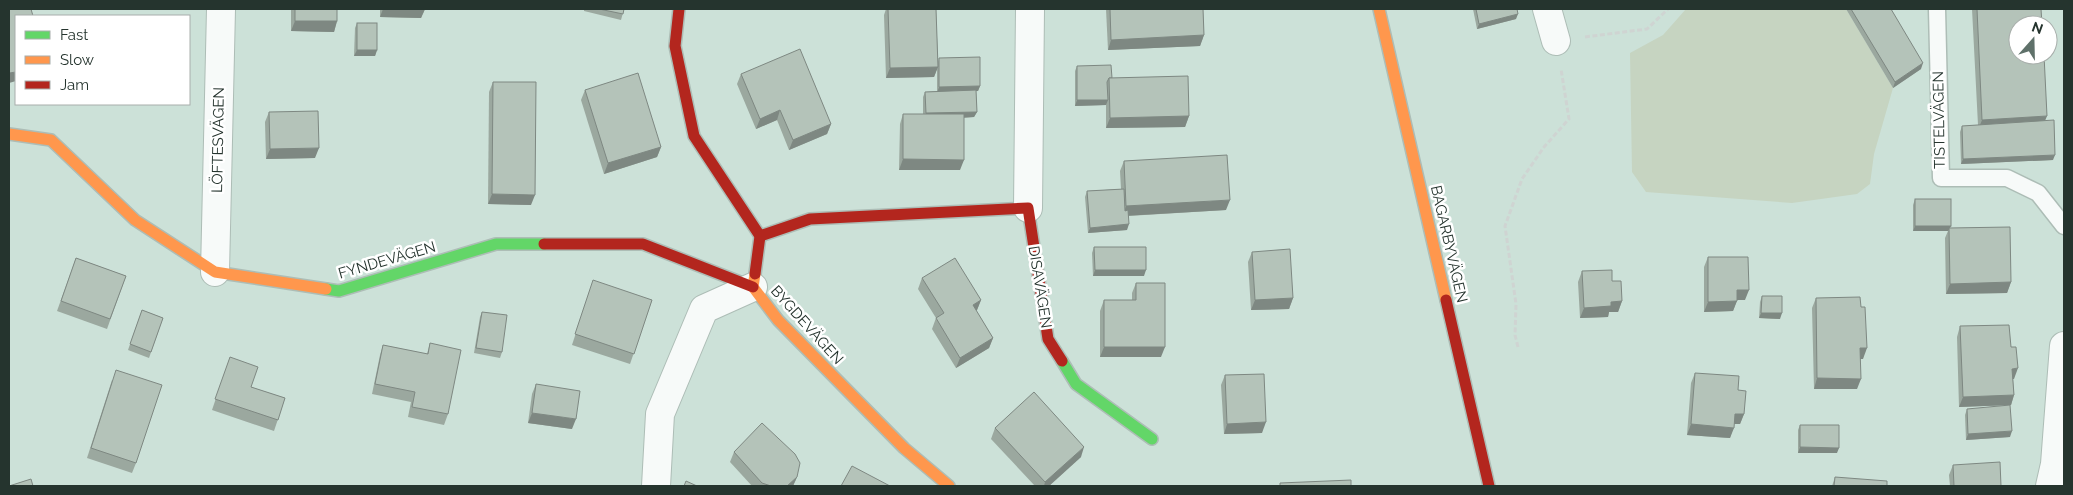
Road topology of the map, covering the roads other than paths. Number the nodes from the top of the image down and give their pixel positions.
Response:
1 (220, 9) edge
2 (679, 9) edge
3 (1030, 9) edge
4 (1379, 9) edge
5 (1548, 9) edge
6 (1937, 9) edge
7 (1556, 42) road end
8 (9, 134) edge
9 (1028, 208) junction
10 (2064, 226) edge
11 (760, 236) junction
12 (214, 272) junction
13 (753, 287) junction
14 (2064, 346) edge
15 (1152, 439) dead end
16 (656, 486) edge
17 (949, 486) edge
18 (1489, 486) edge
19 (2050, 486) edge

1 - 12 street, LÖFTESVÄGEN
2 - 11 street
3 - 9 street, DISAVÄGEN
4 - 18 street, BAGARBYVÄGEN
5 - 7 street
6 - 10 lane, TISTELVÄGEN
8 - 12 street, FYNDEVÄGEN
9 - 11 street
9 - 15 street, DISAVÄGEN
11 - 13 street, BYGDEVÄGEN
12 - 13 street, FYNDEVÄGEN
13 - 16 street
13 - 17 street, BYGDEVÄGEN
14 - 19 street

